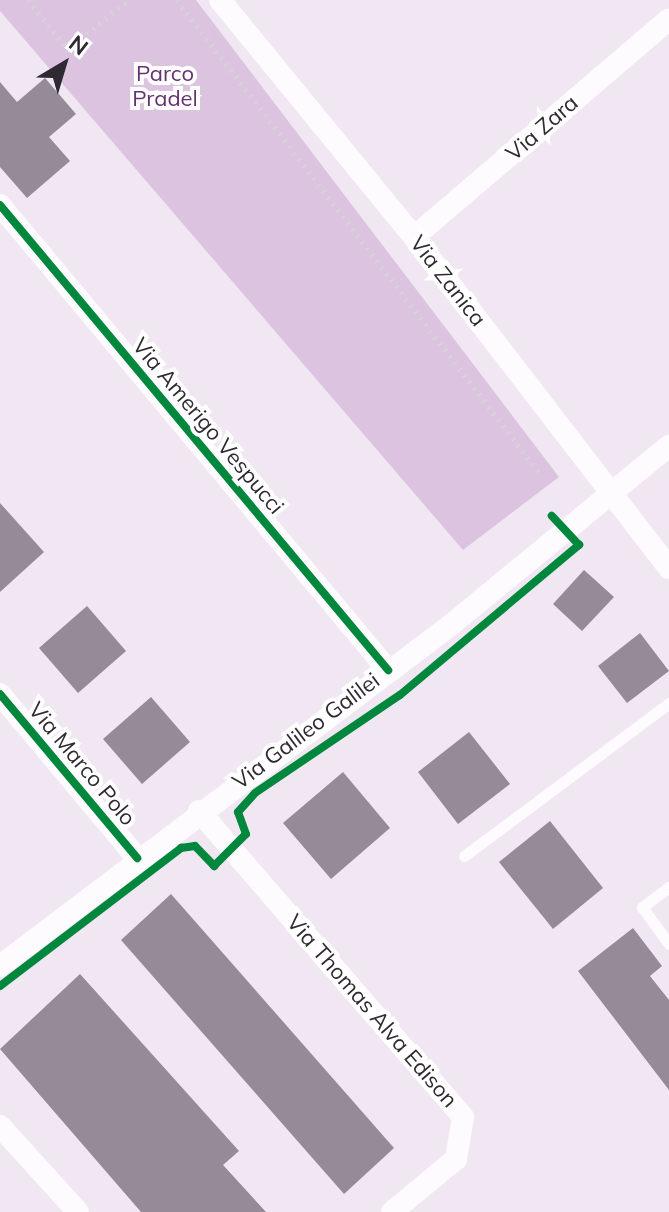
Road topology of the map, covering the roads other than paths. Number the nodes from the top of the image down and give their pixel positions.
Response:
1 (220, 0) edge
2 (669, 19) edge
3 (0, 205) edge
4 (414, 237) junction
5 (669, 446) edge
6 (611, 496) junction
7 (669, 568) edge
8 (388, 670) junction
9 (0, 694) edge
10 (669, 703) edge
11 (199, 811) junction
12 (464, 856) dead end
13 (137, 858) junction
14 (669, 887) edge
15 (669, 944) edge
16 (0, 966) edge
17 (0, 1126) edge
18 (78, 1212) edge
19 (392, 1212) edge

1 - 4 street, Via Zanica
2 - 4 street, Via Zara
3 - 8 street, Via Amerigo Vespucci
4 - 6 street, Via Zanica
5 - 6 street, Via Galileo Galilei
6 - 7 street, Via Zanica
6 - 8 street, Via Galileo Galilei
8 - 11 street, Via Galileo Galilei
9 - 13 street, Via Marco Polo
10 - 12 lane
11 - 13 street, Via Galileo Galilei
11 - 19 street, Via Thomas Alva Edison
13 - 16 street, Via Galileo Galilei
14 - 15 lane
17 - 18 street

